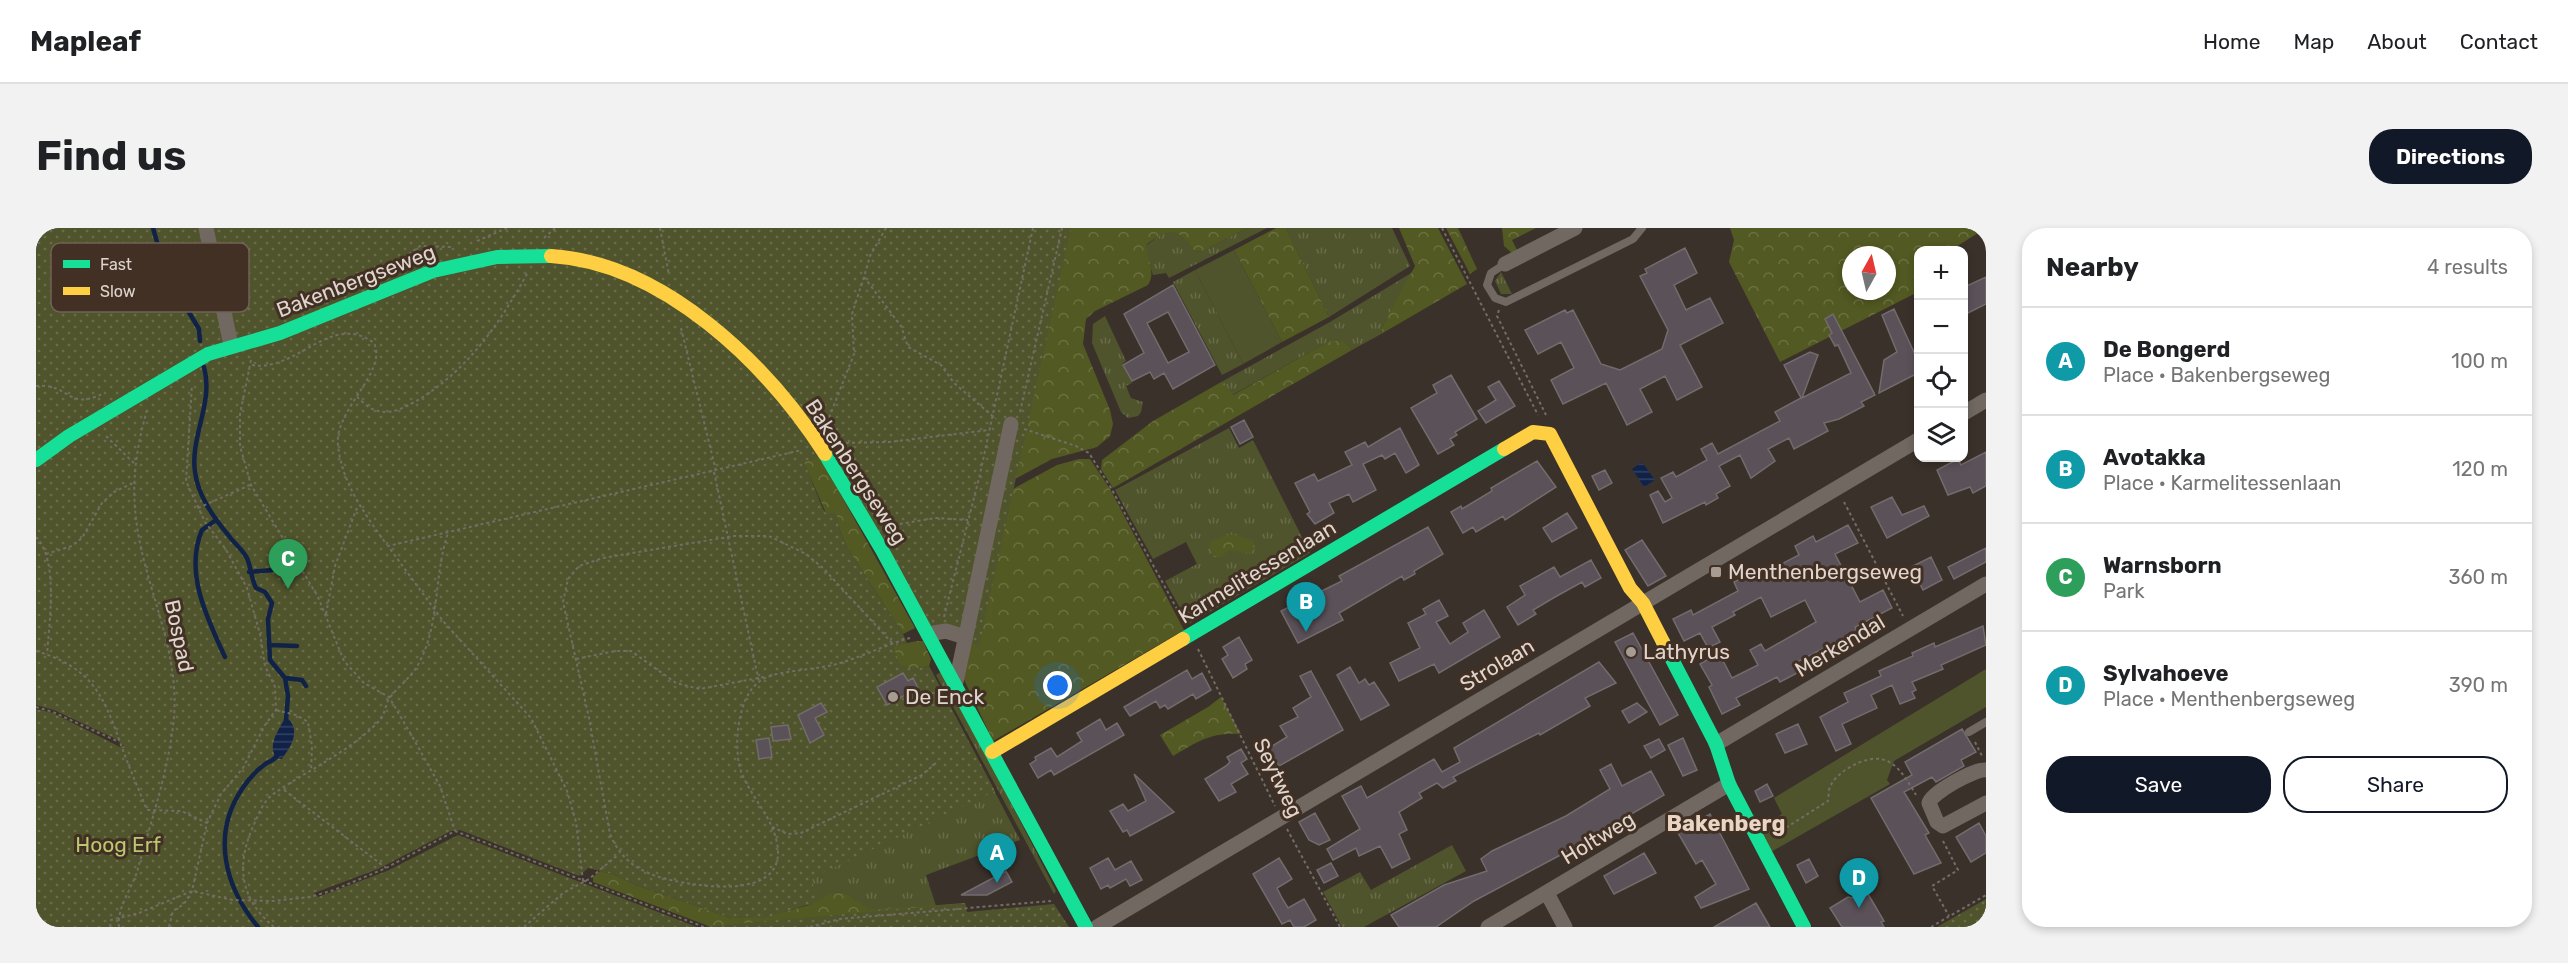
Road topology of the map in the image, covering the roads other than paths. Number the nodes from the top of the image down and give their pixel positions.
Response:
1 (206, 228) edge
2 (1575, 228) edge
3 (1642, 228) edge
4 (209, 243) edge
5 (1504, 264) joint
6 (224, 312) edge
7 (231, 345) junction
8 (1986, 400) edge
9 (1968, 411) edge
10 (1011, 424) road end
11 (1914, 442) edge
12 (36, 460) edge
13 (1986, 584) edge
14 (1643, 603) junction
15 (934, 633) junction
16 (964, 637) junction
17 (956, 682) junction
18 (1986, 722) edge
19 (1969, 732) road end
20 (1716, 744) junction
21 (992, 752) junction
22 (1986, 770) edge
23 (1730, 784) junction
24 (1986, 803) edge
25 (1547, 893) junction
26 (1086, 927) edge
27 (1097, 927) edge
28 (1488, 927) edge
29 (1565, 927) edge
30 (1804, 927) edge

1 - 4 street
2 - 5 street
3 - 5 lane
6 - 7 street
7 - 12 street, Bakenbergseweg
7 - 15 street, Bakenbergseweg
8 - 9 street
10 - 16 street
11 - 14 street, Strolaan
13 - 20 street, Merkendal
14 - 20 street
14 - 21 street, Karmelitessenlaan
14 - 27 street, Strolaan
15 - 16 street
15 - 17 street, Bakenbergseweg
16 - 17 street
17 - 21 street, Bakenbergseweg
18 - 19 lane
20 - 23 street
21 - 26 street, Bakenbergseweg
22 - 24 street
23 - 25 street, Holtweg
23 - 30 street
25 - 28 street, Holtweg
25 - 29 street

